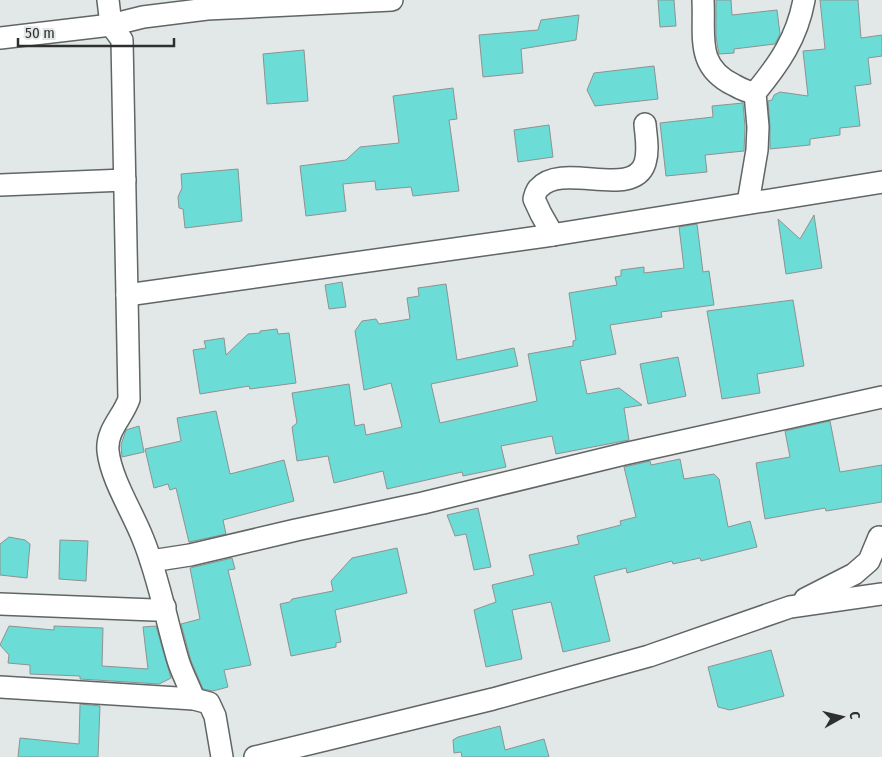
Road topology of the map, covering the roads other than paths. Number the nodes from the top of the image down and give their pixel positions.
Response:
1 (108, 0) edge
2 (392, 0) edge
3 (702, 0) edge
4 (804, 0) edge
5 (111, 25) junction
6 (0, 38) edge
7 (755, 93) junction
8 (645, 124) dead end
9 (125, 180) junction
10 (882, 182) edge
11 (0, 185) edge
12 (748, 203) junction
13 (554, 235) junction
14 (128, 295) junction
15 (882, 397) edge
16 (879, 537) dead end
17 (151, 561) junction
18 (869, 561) junction
19 (879, 595) edge
20 (0, 604) edge
21 (165, 607) junction
22 (790, 607) junction
23 (0, 688) edge
24 (194, 698) junction
25 (222, 757) edge
26 (255, 757) edge

1 - 5 street
2 - 5 street
3 - 7 street
4 - 7 street
5 - 6 street
5 - 9 street
7 - 12 street
8 - 13 street
9 - 11 street
9 - 14 street
10 - 12 street
12 - 13 street
13 - 14 street
14 - 17 street
15 - 17 street
16 - 18 street
17 - 21 street
18 - 19 street
18 - 22 street
19 - 22 street
20 - 21 street
21 - 24 street
22 - 26 street
23 - 24 street
24 - 25 street

